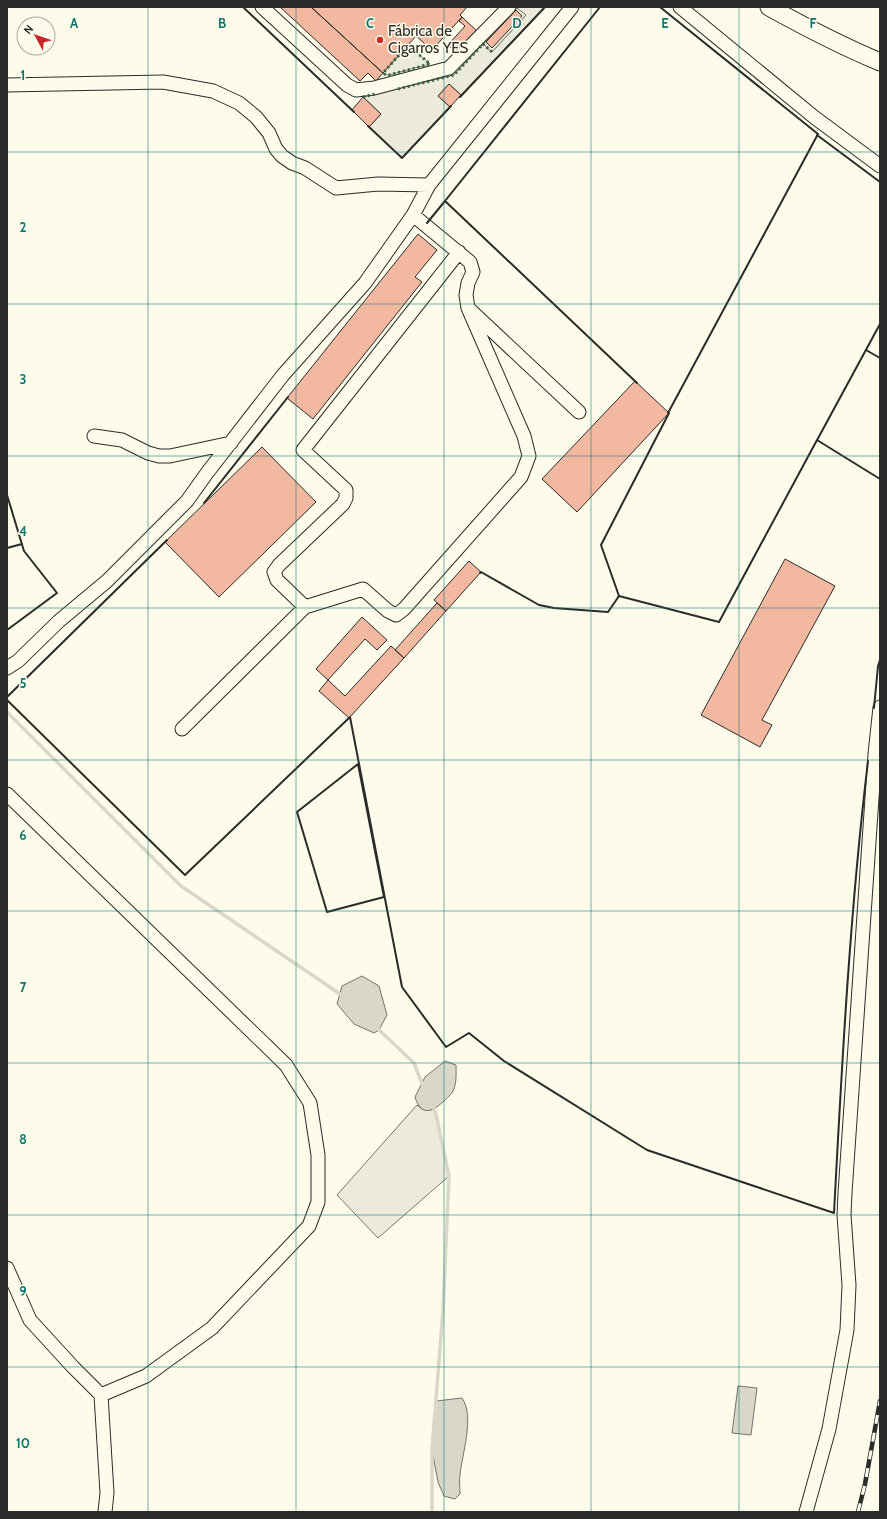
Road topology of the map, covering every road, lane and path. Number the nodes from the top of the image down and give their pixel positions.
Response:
1 (262, 7) edge
2 (509, 7) edge
3 (572, 7) edge
4 (680, 7) edge
5 (769, 7) edge
6 (880, 62) edge
7 (7, 85) edge
8 (880, 166) edge
9 (429, 185) junction
10 (413, 215) junction
11 (459, 252) junction
12 (468, 308) junction
13 (579, 412) dead end
14 (94, 436) dead end
15 (231, 443) junction
16 (306, 608) junction
17 (7, 668) edge
18 (880, 707) edge
19 (182, 730) dead end
20 (7, 794) edge
21 (7, 1268) edge
22 (101, 1395) junction
23 (105, 1512) edge
24 (806, 1512) edge

1 - 2 street
3 - 9 street
4 - 8 street
5 - 6 main road
7 - 9 street
9 - 10 street
10 - 11 street
10 - 15 street
11 - 12 street
11 - 16 street
12 - 13 street
12 - 16 street
14 - 15 street
15 - 17 street
16 - 19 street
18 - 24 street
20 - 22 street
21 - 22 street
22 - 23 street

